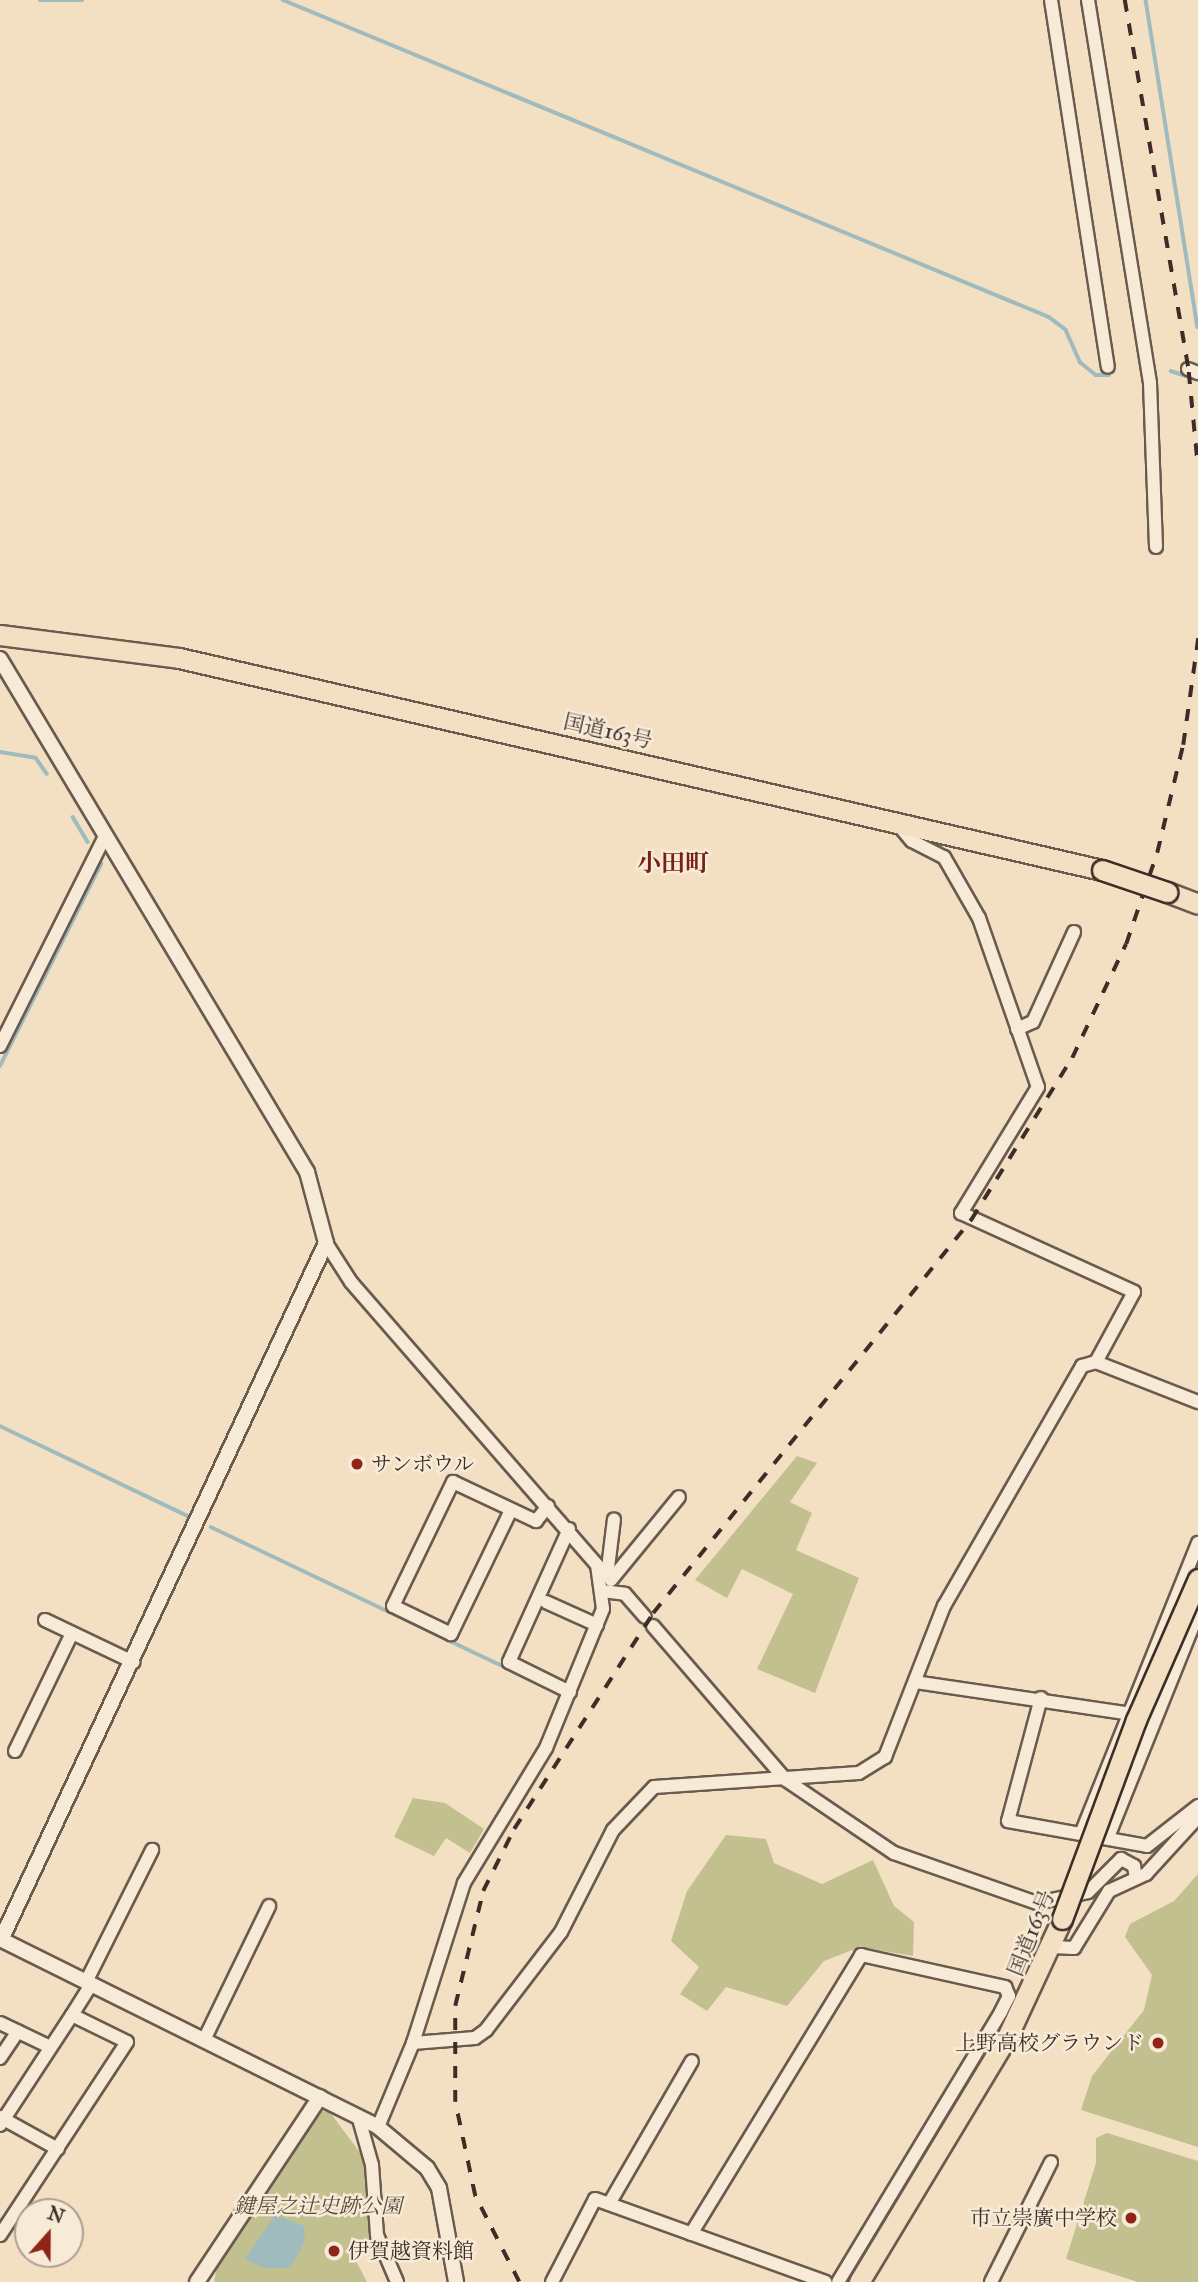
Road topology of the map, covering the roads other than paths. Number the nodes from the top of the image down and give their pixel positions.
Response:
1 (1051, 0) edge
2 (1088, 0) edge
3 (1108, 367) dead end
4 (1156, 547) dead end
5 (0, 635) edge
6 (0, 659) edge
7 (894, 819) junction
8 (104, 838) junction
9 (1198, 904) edge
10 (1074, 932) dead end
11 (1017, 1029) junction
12 (0, 1046) edge
13 (326, 1243) junction
14 (1096, 1362) junction
15 (1198, 1402) edge
16 (679, 1497) dead end
17 (548, 1506) junction
18 (511, 1510) junction
19 (614, 1519) dead end
20 (569, 1529) junction
21 (1198, 1543) edge
22 (597, 1565) junction
23 (609, 1578) junction
24 (1198, 1579) edge
25 (602, 1591) junction
26 (625, 1594) junction
27 (546, 1602) dead end
28 (1198, 1614) edge
29 (45, 1620) dead end
30 (597, 1625) junction
31 (72, 1633) junction
32 (133, 1662) junction
33 (915, 1682) junction
34 (570, 1692) junction
35 (1041, 1699) junction
36 (1126, 1713) junction
37 (15, 1751) dead end
38 (786, 1780) junction
39 (1198, 1806) edge
40 (1196, 1823) edge
41 (1081, 1834) junction
42 (1108, 1838) junction
43 (152, 1850) dead end
44 (1136, 1878) junction
45 (269, 1906) dead end
46 (0, 1940) edge
47 (1053, 1947) junction
48 (89, 1983) junction
49 (72, 2015) junction
50 (0, 2023) edge
51 (18, 2031) junction
52 (204, 2040) junction
53 (413, 2043) junction
54 (50, 2047) junction
55 (0, 2058) edge
56 (692, 2061) dead end
57 (320, 2097) junction
58 (359, 2119) junction
59 (1, 2120) edge
60 (378, 2127) junction
61 (58, 2149) junction
62 (1051, 2162) dead end
63 (610, 2204) junction
64 (691, 2234) junction
65 (0, 2235) edge
66 (197, 2282) edge
67 (397, 2282) edge
68 (456, 2282) edge
69 (552, 2282) edge
70 (826, 2282) edge
71 (838, 2282) edge
72 (859, 2282) edge
73 (991, 2282) edge

1 - 3 street
2 - 4 street
5 - 7 highway, 国道163号
6 - 8 street
7 - 9 highway, 国道163号, bridge
7 - 11 street
8 - 12 street
8 - 13 street
10 - 11 street
11 - 14 street
13 - 17 street
13 - 32 street
14 - 15 street
14 - 33 street
16 - 23 street
17 - 18 street
17 - 20 street
18 - 18 street
19 - 23 street
20 - 22 street
20 - 34 street
21 - 36 street
22 - 23 street
22 - 25 street
23 - 26 street
24 - 47 highway, 国道163号, bridge
25 - 26 street
25 - 30 street
26 - 38 street
27 - 30 street
28 - 42 street
29 - 31 street
30 - 34 street
31 - 32 street
31 - 37 street
32 - 46 street
33 - 35 street
33 - 38 street
34 - 53 street
35 - 36 street
35 - 41 street
36 - 41 street
38 - 44 street
38 - 53 street
39 - 42 street
40 - 44 street
41 - 42 street
43 - 48 street
44 - 47 street
45 - 52 street
46 - 48 street
47 - 72 highway, 国道163号
48 - 49 street
48 - 52 street
49 - 54 street
49 - 61 street
50 - 51 street
51 - 54 street
51 - 55 street
52 - 57 street
53 - 60 street
54 - 59 street
56 - 63 street
57 - 58 street
57 - 66 street
58 - 60 street
58 - 67 street
59 - 61 street
60 - 68 street
61 - 65 street
62 - 73 street
63 - 64 street
63 - 69 street
64 - 70 street
64 - 71 street

